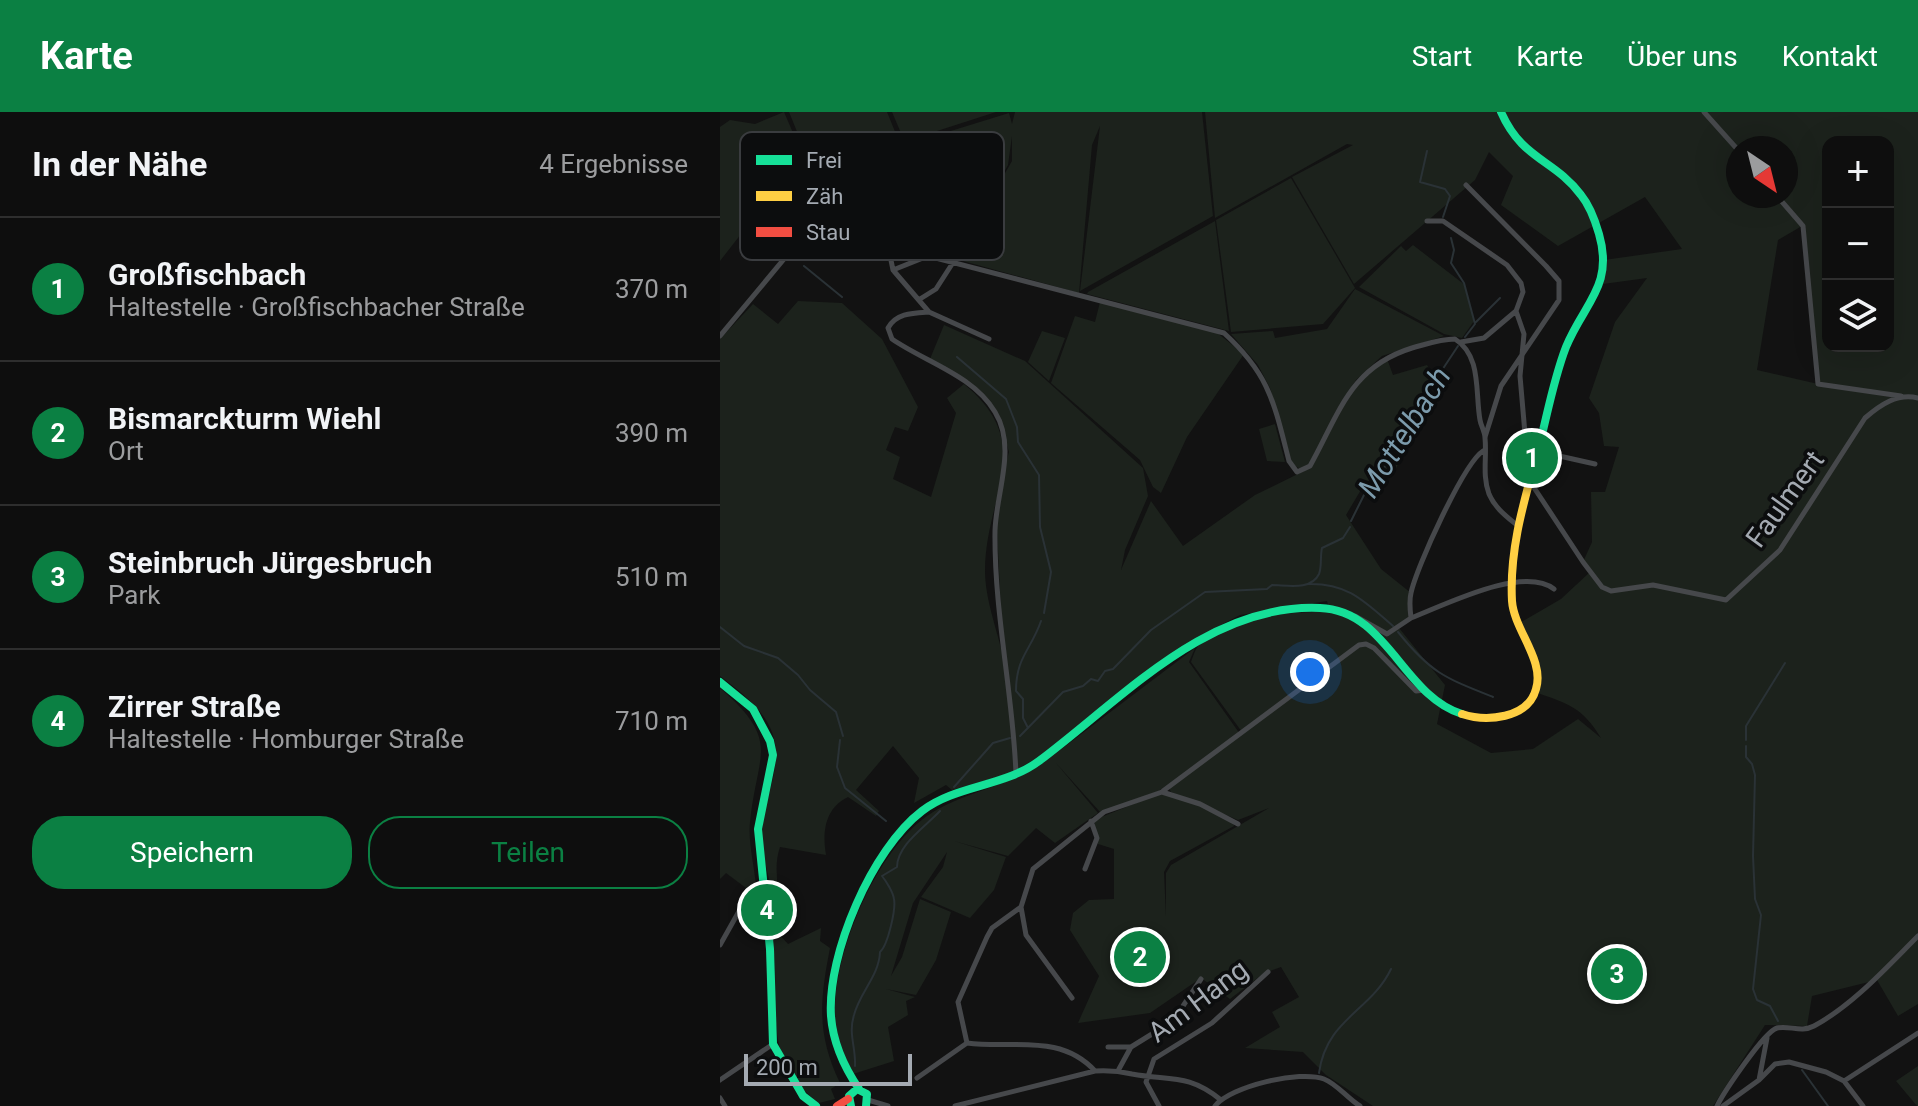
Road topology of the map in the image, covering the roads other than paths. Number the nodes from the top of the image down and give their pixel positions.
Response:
1 (1501, 112) edge
2 (1704, 112) edge
3 (1726, 137) edge
4 (1466, 185) dead end
5 (1787, 208) edge
6 (1427, 221) dead end
7 (783, 260) edge
8 (891, 260) edge
9 (918, 260) edge
10 (949, 260) edge
11 (954, 261) junction
12 (893, 270) junction
13 (920, 299) junction
14 (1516, 311) junction
15 (929, 312) junction
16 (720, 336) edge
17 (989, 339) dead end
18 (1460, 342) junction
19 (1521, 356) junction
20 (1901, 396) junction
21 (1918, 398) edge
22 (1485, 437) junction
23 (1484, 450) junction
24 (1537, 451) junction
25 (1595, 464) dead end
26 (1529, 480) junction
27 (1518, 526) junction
28 (1513, 581) junction
29 (1554, 589) dead end
30 (1353, 616) junction
31 (1411, 618) junction
32 (720, 682) edge
33 (1425, 690) junction
34 (1016, 775) junction
35 (1162, 792) junction
36 (1091, 821) junction
37 (1238, 824) dead end
38 (1085, 869) dead end
39 (764, 891) junction
40 (1021, 907) junction
41 (1918, 936) edge
42 (720, 945) edge
43 (1268, 972) dead end
44 (1201, 979) dead end
45 (1072, 998) dead end
46 (1768, 1033) junction
47 (1918, 1033) edge
48 (967, 1043) junction
49 (773, 1044) junction
50 (1108, 1047) dead end
51 (1131, 1047) junction
52 (1119, 1069) junction
53 (845, 1071) junction
54 (1095, 1071) junction
55 (1147, 1074) junction
56 (917, 1078) dead end
57 (720, 1080) edge
58 (1759, 1080) junction
59 (1844, 1081) junction
60 (859, 1089) junction
61 (720, 1098) edge
62 (850, 1099) edge
63 (1221, 1100) junction
64 (866, 1104) edge
65 (725, 1106) edge
66 (816, 1106) edge
67 (837, 1106) edge
68 (888, 1106) edge
69 (955, 1106) edge
70 (1159, 1106) edge
71 (1215, 1106) edge
72 (1360, 1106) edge
73 (1717, 1106) edge
74 (1723, 1106) edge
75 (1863, 1106) edge

1 - 24 main road
2 - 3 street
4 - 19 street
5 - 20 street
6 - 14 street
7 - 16 street
8 - 12 street
9 - 12 street
10 - 11 street
11 - 13 street
11 - 18 street
12 - 13 street
13 - 15 street
14 - 18 street
14 - 19 street
15 - 17 street
15 - 34 street
18 - 22 street
19 - 22 street
19 - 26 street
20 - 21 street
20 - 26 street, Faulmert
22 - 23 street
23 - 27 street
23 - 31 street
24 - 25 street
24 - 26 main road
26 - 27 main road
27 - 28 main road
28 - 29 street
28 - 31 street
28 - 33 main road
30 - 31 street
30 - 33 main road
30 - 34 main road
32 - 39 main road
33 - 35 street
34 - 53 main road
35 - 36 street
35 - 37 street
36 - 38 street
36 - 40 street
39 - 42 street
39 - 49 main road
40 - 45 street
40 - 48 street
41 - 46 street
43 - 55 street, Am Hang
44 - 51 street
46 - 58 street
46 - 73 street
47 - 59 street
48 - 54 street
48 - 56 street
49 - 57 street
49 - 66 main road
50 - 51 street
51 - 52 street
52 - 54 street
52 - 55 street
53 - 60 main road
53 - 62 main road
54 - 69 street
55 - 63 street
55 - 70 street, Am Hang
58 - 59 street
58 - 74 street
59 - 75 street
60 - 62 main road
60 - 64 main road
61 - 65 street
62 - 67 main road
63 - 71 street
63 - 72 street
64 - 68 street

